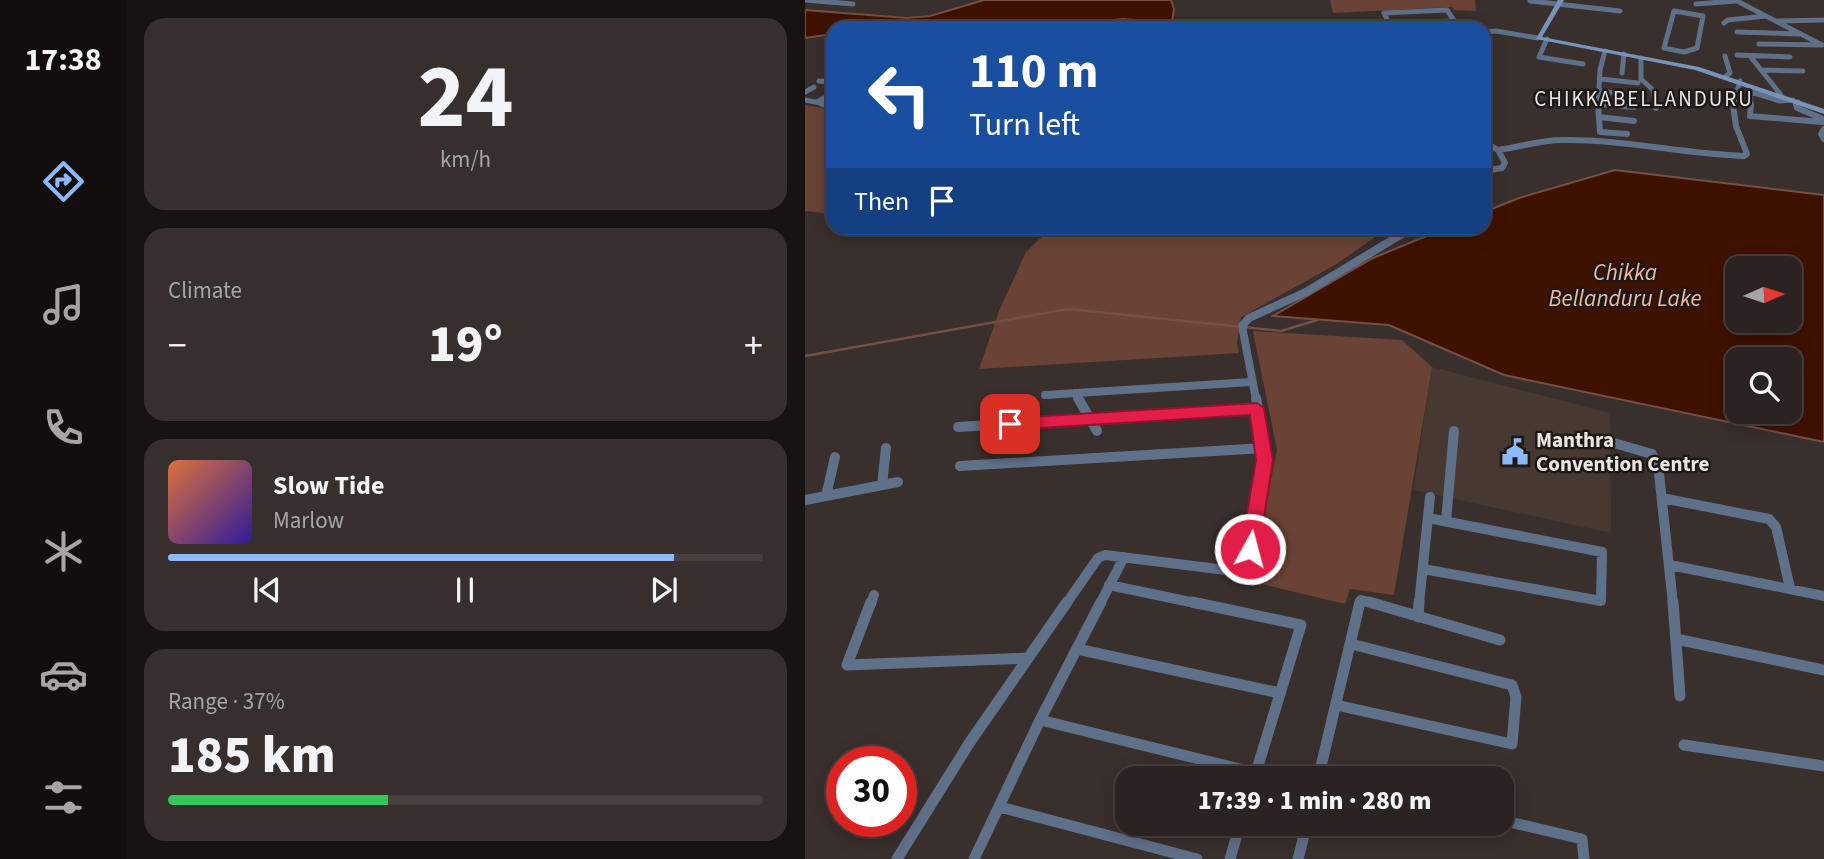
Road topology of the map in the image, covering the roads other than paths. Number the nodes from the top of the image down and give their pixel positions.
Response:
1 (805, 0) edge
2 (1735, 0) edge
3 (1529, 1) edge
4 (1559, 2) edge
5 (853, 4) dead end
6 (1696, 4) dead end
7 (1620, 11) dead end
8 (1766, 16) junction
9 (1824, 20) edge
10 (1388, 21) edge
11 (1454, 21) edge
12 (1776, 21) junction
13 (1724, 23) dead end
14 (1500, 24) dead end
15 (1491, 31) edge
16 (1496, 31) junction
17 (1737, 32) dead end
18 (1802, 34) junction
19 (1538, 38) junction
20 (1547, 40) junction
21 (1759, 44) dead end
22 (1605, 51) junction
23 (1684, 53) junction
24 (1624, 54) junction
25 (1737, 55) dead end
26 (1725, 56) dead end
27 (1750, 56) junction
28 (1790, 57) dead end
29 (1641, 58) junction
30 (1583, 64) dead end
31 (1681, 65) junction
32 (1761, 70) junction
33 (1803, 71) dead end
34 (1622, 73) dead end
35 (1726, 76) junction
36 (1601, 79) junction
37 (820, 81) dead end
38 (826, 81) edge
39 (1639, 81) junction
40 (1740, 81) junction
41 (814, 87) dead end
42 (1600, 91) junction
43 (805, 92) edge
44 (1623, 94) dead end
45 (1781, 95) junction
46 (826, 97) edge
47 (805, 100) edge
48 (1796, 101) junction
49 (817, 102) junction
50 (826, 104) edge
51 (1600, 104) junction
52 (1634, 107) dead end
53 (1656, 108) dead end
54 (1824, 112) edge
55 (1599, 117) junction
56 (1634, 121) dead end
57 (1824, 130) edge
58 (1627, 134) dead end
59 (1824, 139) edge
60 (1491, 146) edge
61 (1497, 150) junction
62 (1491, 170) edge
63 (1400, 235) edge
64 (1251, 382) junction
65 (1075, 393) junction
66 (1045, 395) dead end
67 (1257, 408) junction
68 (1090, 419) junction
69 (958, 427) dead end
70 (1097, 431) dead end
71 (1454, 431) dead end
72 (1614, 443) dead end
73 (886, 448) dead end
74 (1265, 448) junction
75 (835, 457) dead end
76 (960, 466) dead end
77 (898, 482) dead end
78 (882, 485) junction
79 (826, 496) junction
80 (1430, 497) dead end
81 (1662, 498) junction
82 (805, 500) edge
83 (1428, 518) junction
84 (1445, 521) junction
85 (1123, 557) junction
86 (1670, 565) junction
87 (1423, 569) junction
88 (1109, 585) junction
89 (1790, 588) junction
90 (874, 595) dead end
91 (1824, 596) edge
92 (1417, 617) junction
93 (1676, 639) junction
94 (1500, 640) dead end
95 (1351, 644) junction
96 (1077, 649) junction
97 (1028, 658) junction
98 (1824, 670) edge
99 (1280, 693) junction
100 (1680, 696) dead end
101 (1336, 705) junction
102 (1040, 720) junction
103 (1684, 745) dead end
104 (1217, 766) edge
105 (1258, 766) edge
106 (1323, 766) edge
107 (1824, 766) edge
108 (1000, 807) junction
109 (1514, 823) edge
110 (1237, 836) edge
111 (1304, 836) edge
112 (897, 859) edge
113 (974, 859) edge
114 (1197, 859) edge
115 (1230, 859) edge
116 (1299, 859) edge
117 (1584, 859) edge

1 - 5 street
2 - 6 street
2 - 8 street
3 - 4 street
4 - 7 street
4 - 19 main road
8 - 12 street
8 - 13 street
9 - 12 street
10 - 11 street
12 - 18 street
14 - 16 street
15 - 16 street
16 - 19 street
17 - 18 street
18 - 21 street
19 - 20 main road
20 - 22 main road
20 - 30 street
22 - 24 main road
22 - 36 street
23 - 23 street
23 - 31 street
24 - 29 main road
24 - 34 street
25 - 27 street
26 - 35 street
27 - 28 street
27 - 32 street
29 - 31 main road
29 - 39 street
31 - 35 main road
32 - 33 street
32 - 45 street
35 - 40 main road
36 - 39 street
36 - 42 street
37 - 38 street
39 - 53 street
40 - 45 main road
40 - 61 street
41 - 43 street
42 - 44 street
42 - 51 street
45 - 48 main road
46 - 49 street
47 - 49 street
48 - 48 street
48 - 54 main road
49 - 50 street
51 - 52 street
51 - 55 street
55 - 56 street
55 - 58 street
57 - 59 street
60 - 61 street
61 - 62 street
63 - 64 street
64 - 65 street
64 - 67 street
65 - 66 street
65 - 68 street
67 - 68 street
67 - 74 street
68 - 69 street
68 - 70 street
71 - 84 street
72 - 81 street
73 - 78 street
74 - 76 street
74 - 85 street
75 - 79 street
77 - 78 street
78 - 79 street
79 - 82 street
80 - 83 street
81 - 86 street
81 - 89 street
83 - 84 street
83 - 87 street
84 - 87 street
85 - 88 street
85 - 97 street
86 - 89 street
86 - 93 street
87 - 92 street
88 - 96 street
88 - 99 street
89 - 91 street
90 - 97 street
92 - 94 street
92 - 95 street
93 - 98 street
93 - 100 street
95 - 101 street
95 - 101 street
96 - 99 street
96 - 102 street
97 - 112 street
99 - 105 street
101 - 106 street
102 - 104 street
102 - 108 street
103 - 107 street
108 - 113 street
108 - 114 street
109 - 117 street
110 - 115 street
111 - 116 street

